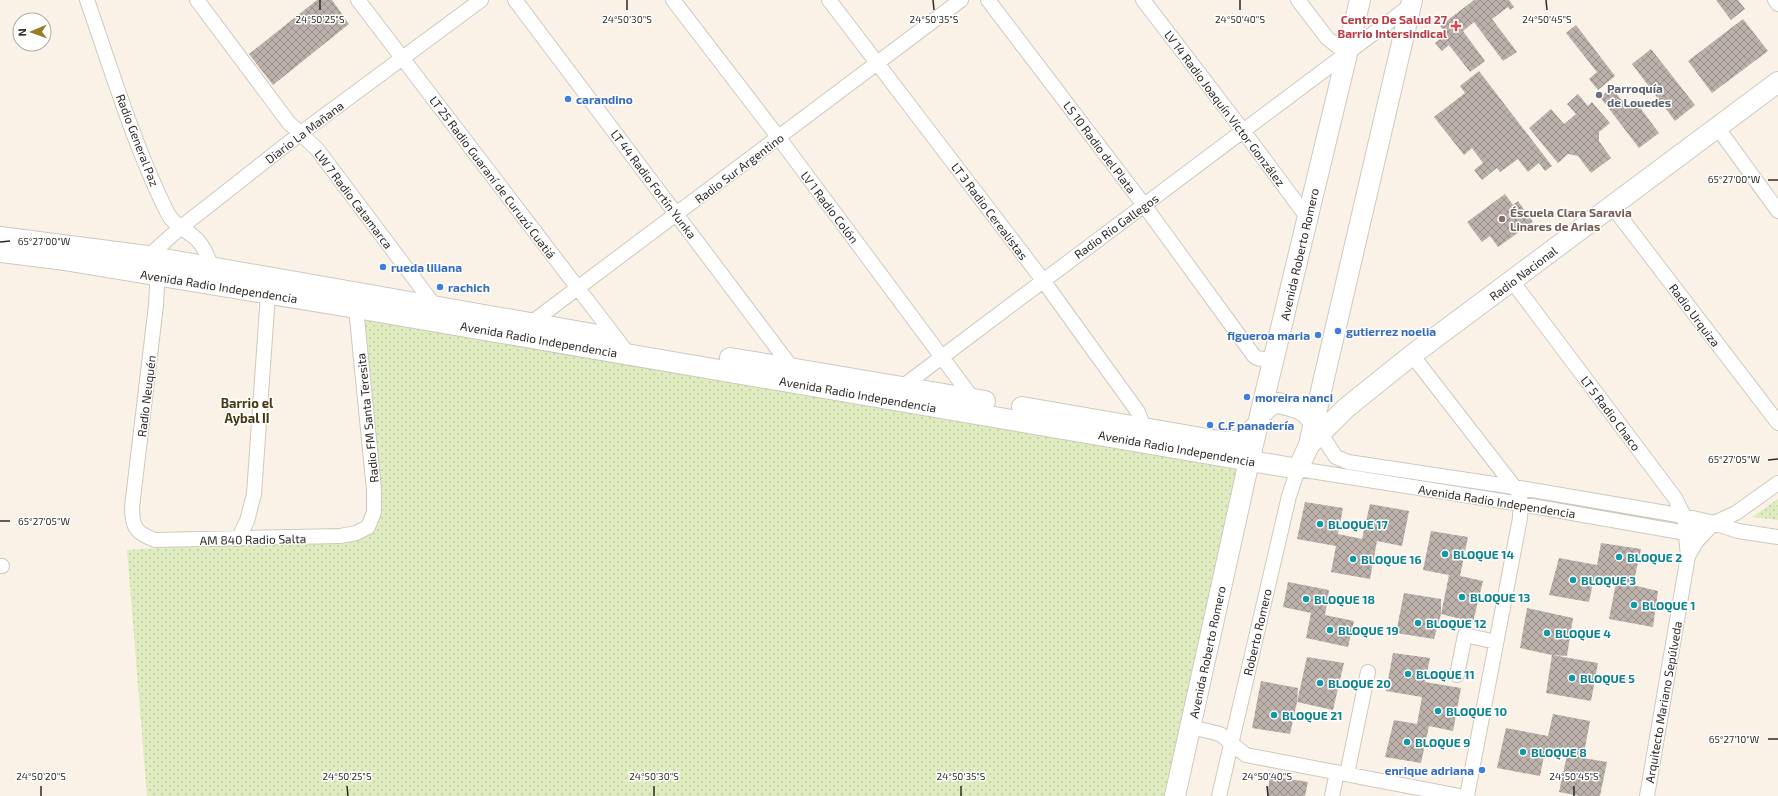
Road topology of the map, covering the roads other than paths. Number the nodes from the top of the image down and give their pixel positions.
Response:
1 (86, 0) edge
2 (196, 0) edge
3 (358, 0) edge
4 (481, 0) edge
5 (515, 0) edge
6 (673, 0) edge
7 (829, 0) edge
8 (961, 0) edge
9 (988, 0) edge
10 (1143, 0) edge
11 (1298, 0) edge
12 (1360, 0) edge
13 (1775, 0) edge
14 (1413, 2) edge
15 (1778, 4) edge
16 (1346, 53) junction
17 (402, 59) junction
18 (878, 63) junction
19 (1778, 82) edge
20 (1717, 127) junction
21 (1244, 132) junction
22 (301, 133) junction
23 (779, 138) junction
24 (1144, 205) junction
25 (1612, 206) junction
26 (1778, 211) edge
27 (677, 215) junction
28 (1307, 217) junction
29 (180, 228) junction
30 (0, 237) edge
31 (0, 252) edge
32 (154, 263) junction
33 (212, 266) junction
34 (1042, 279) junction
35 (1512, 281) junction
36 (578, 289) junction
37 (268, 294) junction
38 (434, 306) junction
39 (356, 308) junction
40 (523, 329) junction
41 (616, 339) junction
42 (629, 355) junction
43 (1412, 355) junction
44 (942, 356) junction
45 (1274, 361) junction
46 (792, 368) junction
47 (903, 386) junction
48 (886, 399) junction
49 (979, 407) junction
50 (1259, 419) junction
51 (1778, 423) edge
52 (1312, 424) junction
53 (1144, 428) junction
54 (1249, 460) junction
55 (1274, 465) junction
56 (1298, 470) junction
57 (1778, 483) edge
58 (1514, 487) junction
59 (1521, 504) junction
60 (1239, 509) junction
61 (1684, 516) junction
62 (1714, 523) junction
63 (368, 527) joint
64 (138, 532) joint
65 (1686, 533) junction
66 (1778, 537) edge
67 (238, 539) junction
68 (1688, 556) junction
69 (1496, 642) junction
70 (1368, 672) dead end
71 (1457, 675) dead end
72 (1191, 727) junction
73 (1232, 743) junction
74 (1342, 773) junction
75 (1175, 796) edge
76 (1219, 796) edge
77 (1332, 796) edge
78 (1460, 796) edge
79 (1467, 796) edge
80 (1647, 796) edge

1 - 29 street, Radio General Paz
2 - 22 street, LW 7 Radio Catamarca
3 - 17 street, LT 25 Radio Guaraní de Curuzú Cuatiá
4 - 17 street, Diario La Mañana
5 - 27 street, LT 44 Radio Fortín Yunka
6 - 23 street, LV 1 Radio Colón
7 - 18 street, LT 3 Radio Cerealistas
8 - 18 street, Radio Sur Argentino
9 - 24 street, LS 10 Radio del Plata
10 - 21 street, LV 14 Radio Joaquín Víctor González
11 - 16 street
12 - 16 main road, Avenida Roberto Romero
13 - 15 street
14 - 16 street, Radio Río Gallegos
14 - 52 main road
16 - 21 street, Radio Río Gallegos
16 - 28 main road, Avenida Roberto Romero
17 - 22 street, Diario La Mañana
17 - 36 street, LT 25 Radio Guaraní de Curuzú Cuatiá
18 - 23 street, Radio Sur Argentino
18 - 34 street, LT 3 Radio Cerealistas
19 - 20 main road, Radio Nacional
20 - 25 main road, Radio Nacional
20 - 26 street
21 - 24 street, Radio Río Gallegos
21 - 28 street, LV 14 Radio Joaquín Víctor González
22 - 29 street, Diario La Mañana
22 - 38 street, LW 7 Radio Catamarca
23 - 27 street, Radio Sur Argentino
23 - 44 street, LV 1 Radio Colón
24 - 34 street, Radio Río Gallegos
24 - 45 street, LS 10 Radio del Plata
25 - 35 main road, Radio Nacional
25 - 51 street, Radio Urquiza
27 - 36 street, Radio Sur Argentino
27 - 46 street, LT 44 Radio Fortín Yunka
28 - 45 main road, Avenida Roberto Romero
29 - 32 street, Diario La Mañana
29 - 33 street, Radio General Paz
30 - 32 main road, Avenida Radio Independencia
31 - 32 main road, Avenida Radio Independencia
32 - 33 main road, Avenida Radio Independencia
32 - 37 main road, Avenida Radio Independencia
32 - 64 street, Radio Neuquén
33 - 38 main road, Avenida Radio Independencia
34 - 44 street, Radio Río Gallegos
34 - 53 street, LT 3 Radio Cerealistas
35 - 43 main road, Radio Nacional
35 - 61 street, LT 5 Radio Chaco
36 - 40 street, Radio Sur Argentino
36 - 41 street, LT 25 Radio Guaraní de Curuzú Cuatiá
37 - 39 main road, Avenida Radio Independencia
37 - 67 street
38 - 40 main road, Avenida Radio Independencia
39 - 40 main road, Avenida Radio Independencia
39 - 63 street, Radio FM Santa Teresita
40 - 41 main road, Avenida Radio Independencia
40 - 42 main road, Avenida Radio Independencia
41 - 42 street, LT 25 Radio Guaraní de Curuzú Cuatiá
41 - 46 main road, Avenida Radio Independencia
42 - 48 main road, Avenida Radio Independencia
43 - 52 main road, Radio Nacional
43 - 58 street
44 - 47 street, Radio Río Gallegos
44 - 49 street, LV 1 Radio Colón
45 - 50 main road, Avenida Roberto Romero
46 - 47 main road, Avenida Radio Independencia
47 - 48 street, Radio Río Gallegos
47 - 49 main road, Avenida Radio Independencia
48 - 49 main road, Avenida Radio Independencia
49 - 53 main road, Avenida Radio Independencia
49 - 54 main road, Avenida Radio Independencia
50 - 52 main road, Avenida Radio Independencia
50 - 53 main road, Avenida Radio Independencia
50 - 54 main road, Avenida Roberto Romero
52 - 56 main road
52 - 58 street, Avenida Radio Independencia
54 - 55 main road, Avenida Radio Independencia
54 - 60 main road, Avenida Roberto Romero
55 - 56 main road, Avenida Radio Independencia
55 - 60 main road, Avenida Roberto Romero
56 - 59 street, Avenida Radio Independencia
56 - 73 street, Roberto Romero
57 - 62 street
58 - 59 street
58 - 61 street, Avenida Radio Independencia
59 - 65 street, Avenida Radio Independencia
59 - 69 street
60 - 72 main road, Avenida Roberto Romero
61 - 62 street, Avenida Radio Independencia
61 - 65 street, LT 5 Radio Chaco
62 - 65 street, Avenida Radio Independencia
62 - 66 street, Avenida Radio Independencia
62 - 68 street, Arquitecto Mariano Sepúlveda
63 - 67 street, AM 840 Radio Salta
64 - 67 street, AM 840 Radio Salta
65 - 68 street, LT 5 Radio Chaco
68 - 80 street, Arquitecto Mariano Sepúlveda
69 - 71 street
69 - 79 street
70 - 74 street
72 - 73 street
72 - 75 main road, Avenida Roberto Romero
73 - 74 street
73 - 76 street, Roberto Romero
74 - 77 street
74 - 78 street

